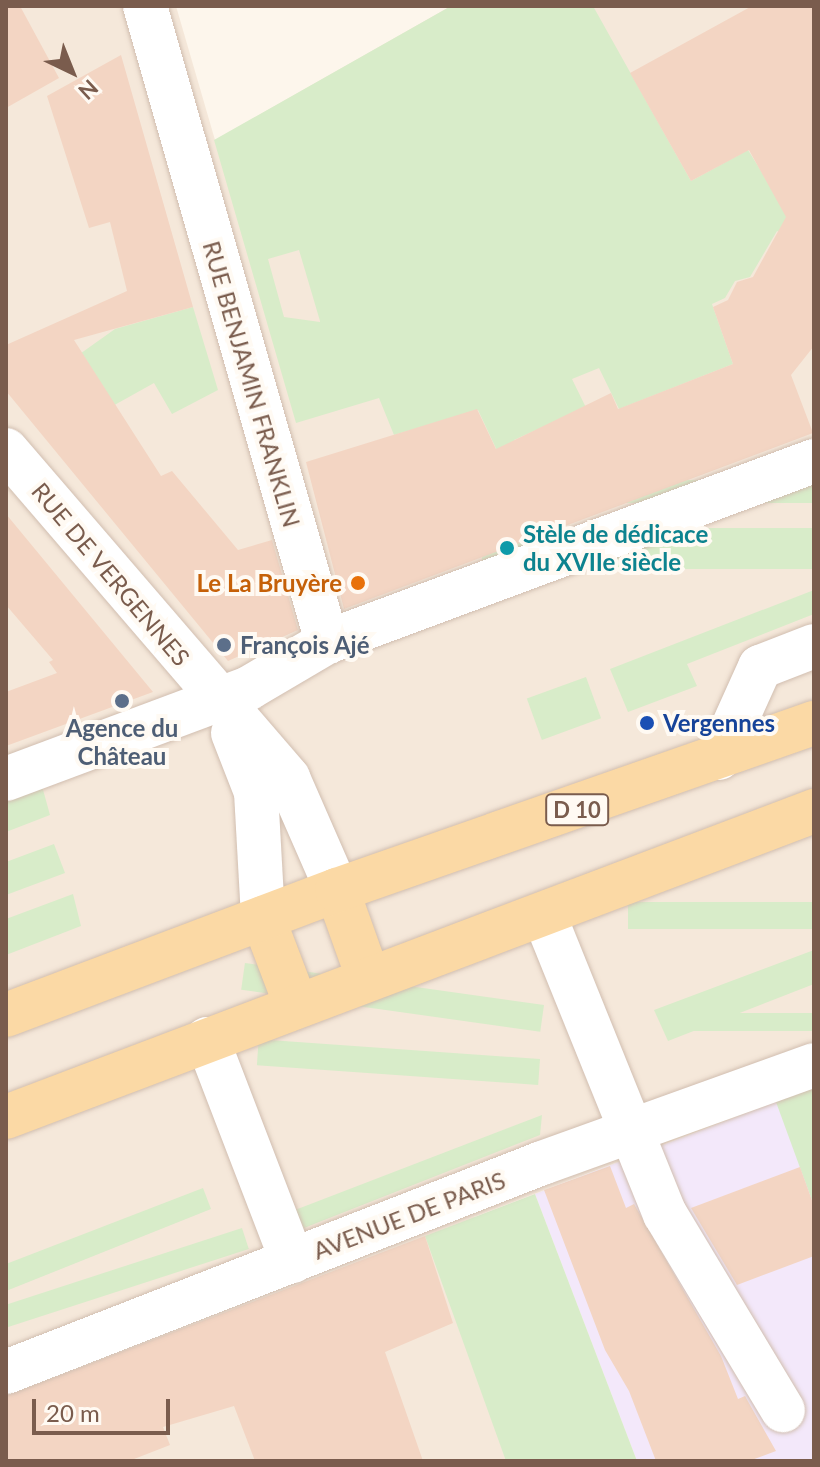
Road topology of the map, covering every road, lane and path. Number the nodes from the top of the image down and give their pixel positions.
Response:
1 (145, 6) edge
2 (6, 450) edge
3 (814, 461) edge
4 (327, 642) junction
5 (814, 646) edge
6 (217, 698) junction
7 (814, 723) edge
8 (719, 758) junction
9 (6, 779) edge
10 (814, 811) edge
11 (337, 890) junction
12 (544, 915) junction
13 (263, 918) junction
14 (368, 977) junction
15 (296, 1005) junction
16 (6, 1015) edge
17 (207, 1039) junction
18 (814, 1065) edge
19 (6, 1117) edge
20 (633, 1133) junction
21 (292, 1261) junction
22 (6, 1372) edge
23 (783, 1410) dead end

1 - 4 street, RUE BENJAMIN FRANKLIN
2 - 6 street, RUE DE VERGENNES
3 - 4 street
4 - 6 street
5 - 8 street
6 - 9 street
6 - 11 street, RUE DE VERGENNES
6 - 13 street, RUE DE VERGENNES
7 - 8 main road, D 10
8 - 11 main road, D 10
10 - 12 main road
11 - 13 main road, D 10
11 - 14 main road
12 - 14 main road
12 - 20 street
13 - 15 main road
13 - 16 main road, D 10
14 - 15 main road
15 - 17 main road
17 - 19 main road
17 - 21 street
18 - 20 street, AVENUE DE PARIS
20 - 21 street, AVENUE DE PARIS
20 - 23 street
21 - 22 street, AVENUE DE PARIS

